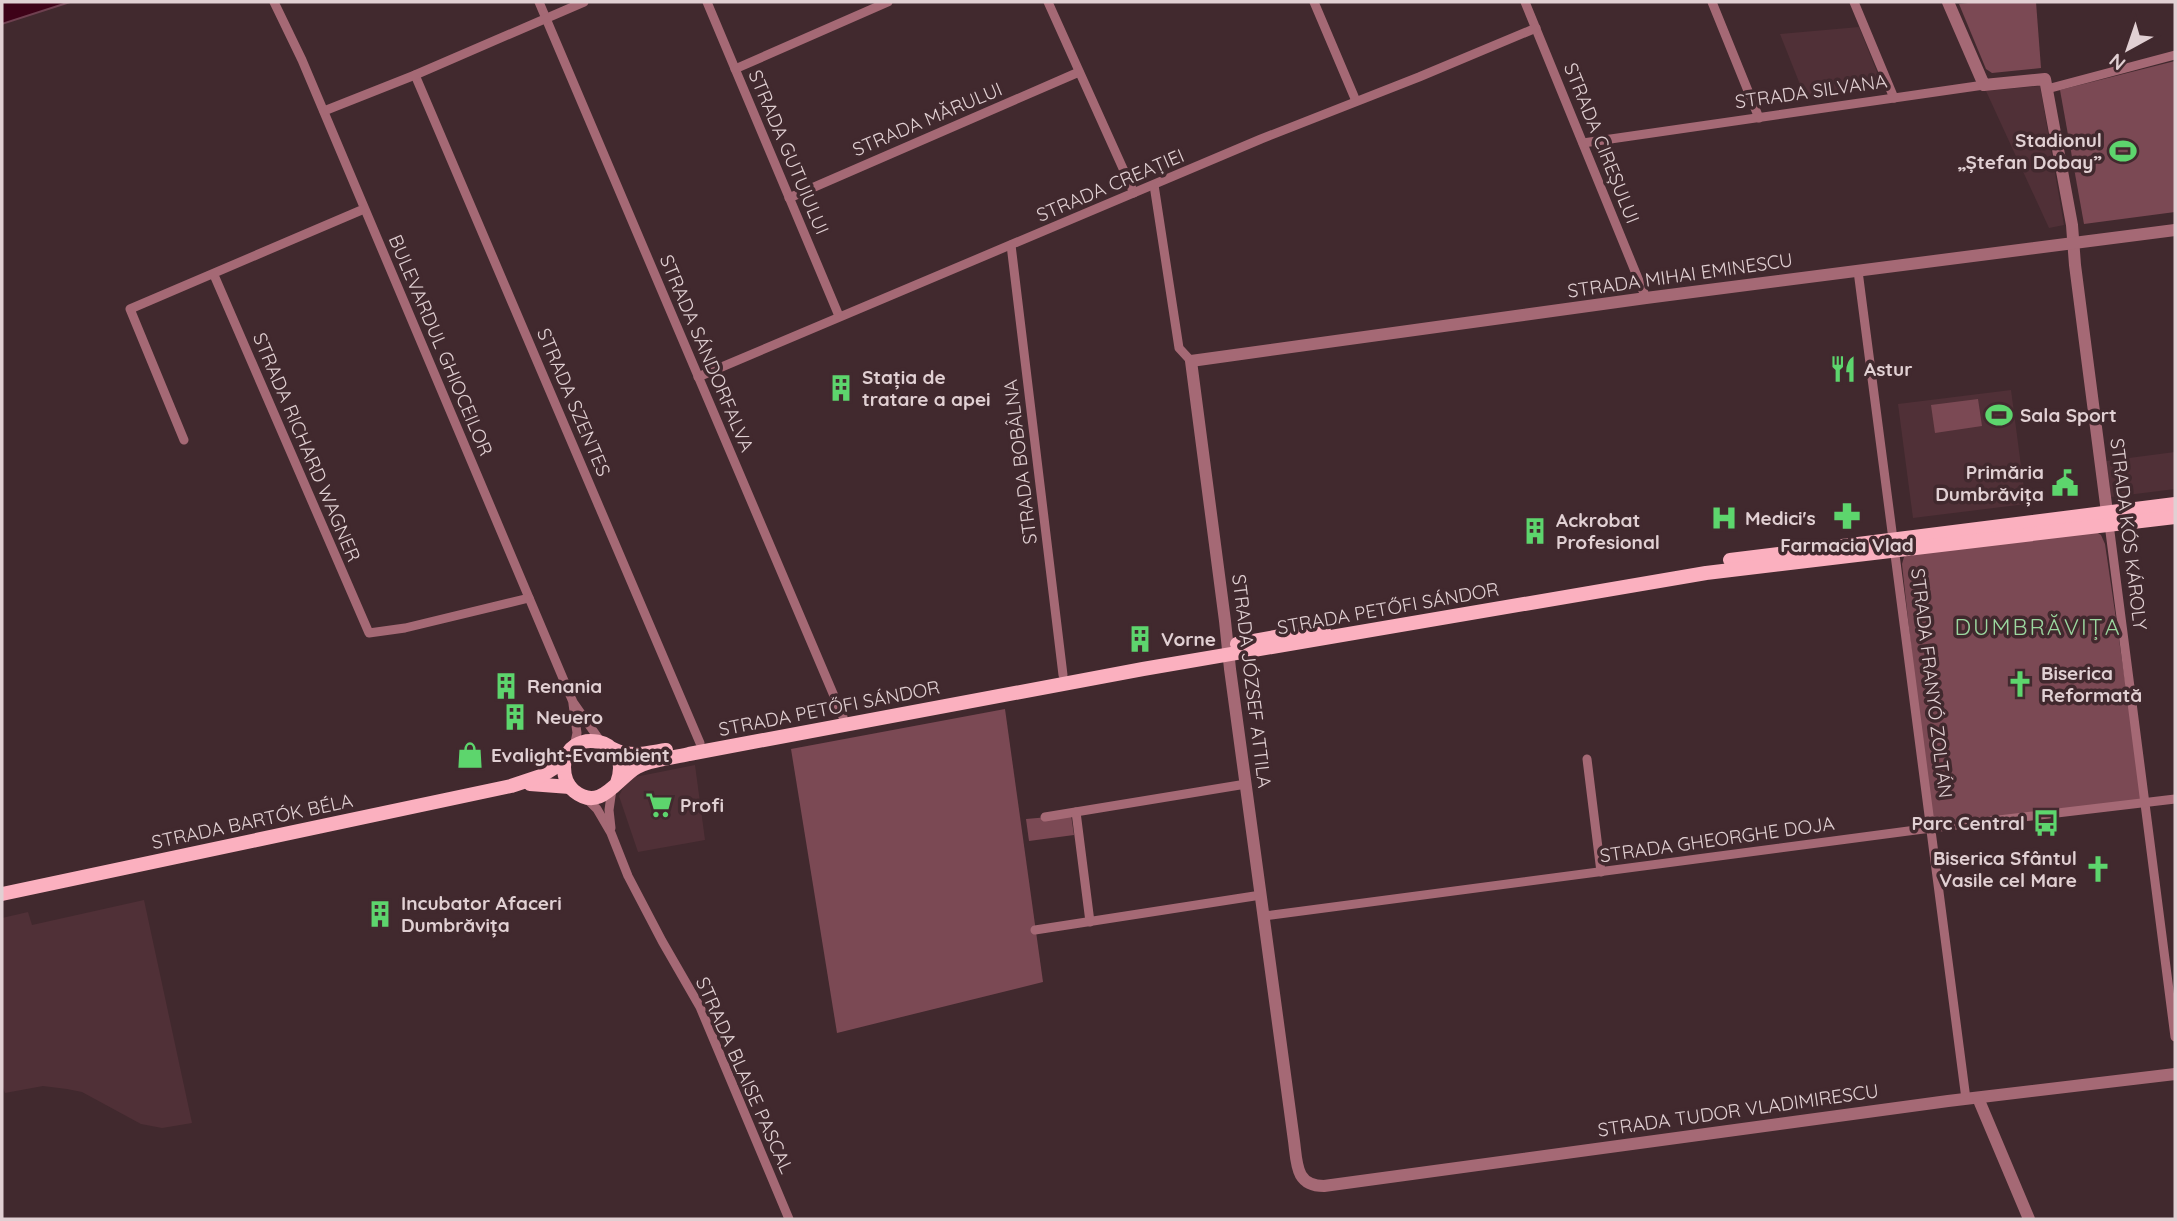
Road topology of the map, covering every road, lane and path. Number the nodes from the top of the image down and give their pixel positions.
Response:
1 (274, 2) edge
2 (539, 2) edge
3 (584, 2) edge
4 (707, 2) edge
5 (888, 2) edge
6 (1048, 2) edge
7 (1314, 2) edge
8 (1525, 2) edge
9 (1712, 2) edge
10 (1854, 2) edge
11 (1948, 2) edge
12 (546, 18) junction
13 (1536, 28) junction
14 (2175, 55) edge
15 (735, 69) junction
16 (1079, 72) junction
17 (415, 75) junction
18 (2046, 84) junction
19 (1984, 85) junction
20 (1894, 98) junction
21 (1356, 101) junction
22 (324, 111) junction
23 (1759, 118) junction
24 (1583, 143) junction
25 (1153, 186) junction
26 (1134, 193) junction
27 (789, 198) junction
28 (364, 209) junction
29 (2175, 230) edge
30 (2073, 243) junction
31 (1011, 245) junction
32 (1858, 271) junction
33 (214, 275) junction
34 (1646, 298) junction
35 (839, 316) junction
36 (1191, 361) junction
37 (698, 377) junction
38 (184, 440) dead end
39 (2175, 505) edge
40 (2175, 517) edge
41 (2108, 518) junction
42 (1894, 546) junction
43 (529, 598) junction
44 (1228, 650) junction
45 (1063, 676) junction
46 (573, 702) junction
47 (842, 717) junction
48 (700, 743) junction
49 (607, 745) junction
50 (574, 747) junction
51 (1587, 759) dead end
52 (565, 761) junction
53 (1246, 784) junction
54 (511, 786) junction
55 (615, 786) junction
56 (570, 787) junction
57 (583, 796) junction
58 (2175, 799) edge
59 (2143, 803) junction
60 (1076, 812) junction
61 (1045, 817) dead end
62 (1931, 828) junction
63 (611, 833) junction
64 (1601, 872) junction
65 (2, 894) edge
66 (1261, 895) junction
67 (1264, 916) junction
68 (1090, 922) junction
69 (1035, 930) dead end
70 (2175, 1037) edge
71 (2175, 1074) edge
72 (1972, 1098) junction
73 (1308, 1183) joint
74 (789, 1219) edge
75 (2029, 1219) edge

1 - 22 street, BULEVARDUL GHIOCEILOR
2 - 12 street, STRADA SÁNDORFALVA
3 - 12 street
4 - 15 street, STRADA GUTUIULUI
5 - 15 street
6 - 16 street
7 - 21 street
8 - 13 street, STRADA CIREȘULUI
9 - 23 street
10 - 20 street
11 - 19 street
12 - 17 street
12 - 37 street, STRADA SÁNDORFALVA
13 - 21 street, STRADA CREAȚIEI
13 - 24 street, STRADA CIREȘULUI
14 - 18 street, STRADA SILVANA
15 - 27 street, STRADA GUTUIULUI
16 - 26 street
16 - 27 street, STRADA MĂRULUI
17 - 22 street
17 - 48 street, STRADA SZENTES
18 - 19 street, STRADA SILVANA
18 - 30 street, STRADA KÓS KÁROLY
19 - 20 street, STRADA SILVANA
20 - 23 street, STRADA SILVANA
21 - 25 street, STRADA CREAȚIEI
22 - 28 street, BULEVARDUL GHIOCEILOR
23 - 24 street, STRADA SILVANA
24 - 34 street, STRADA CIREȘULUI
25 - 26 street, STRADA CREAȚIEI
25 - 36 street, STRADA JÓZSEF ATTILA
26 - 31 street, STRADA CREAȚIEI
27 - 35 street, STRADA GUTUIULUI
28 - 33 street
28 - 43 street, BULEVARDUL GHIOCEILOR
29 - 30 street, STRADA MIHAI EMINESCU
30 - 32 street, STRADA MIHAI EMINESCU
30 - 41 street, STRADA KÓS KÁROLY
31 - 35 street, STRADA CREAȚIEI
31 - 45 street, STRADA BOBÂLNA
32 - 34 street, STRADA MIHAI EMINESCU
32 - 42 street, STRADA FRANYÓ ZOLTÁN
33 - 38 street
33 - 43 street, STRADA RICHARD WAGNER
34 - 36 street, STRADA MIHAI EMINESCU
35 - 37 street, STRADA CREAȚIEI
36 - 44 street, STRADA JÓZSEF ATTILA
37 - 47 street, STRADA SÁNDORFALVA
39 - 41 main road, STRADA PETŐFI SÁNDOR
40 - 41 main road, STRADA PETŐFI SÁNDOR
41 - 42 main road, STRADA PETŐFI SÁNDOR
41 - 59 street, STRADA KÓS KÁROLY
42 - 44 main road, STRADA PETŐFI SÁNDOR
42 - 62 street, STRADA FRANYÓ ZOLTÁN
43 - 46 street, BULEVARDUL GHIOCEILOR
44 - 45 main road, STRADA PETŐFI SÁNDOR
44 - 53 street, STRADA JÓZSEF ATTILA
44 - 55 main road, STRADA PETŐFI SÁNDOR
45 - 47 main road, STRADA PETŐFI SÁNDOR
46 - 49 street, BULEVARDUL GHIOCEILOR
46 - 50 street, BULEVARDUL GHIOCEILOR
47 - 48 main road, STRADA PETŐFI SÁNDOR
48 - 49 main road, STRADA PETŐFI SÁNDOR
49 - 50 main road
49 - 55 main road
50 - 52 main road
51 - 64 street
52 - 54 main road, STRADA BARTÓK BÉLA
52 - 56 main road
53 - 60 street
53 - 66 street, STRADA JÓZSEF ATTILA
54 - 56 main road, STRADA BARTÓK BÉLA
54 - 65 main road, STRADA BARTÓK BÉLA
55 - 57 main road
55 - 63 street, STRADA BLAISE PASCAL
56 - 57 main road
57 - 63 street, STRADA BLAISE PASCAL
58 - 59 street, STRADA GHEORGHE DOJA
59 - 62 street, STRADA GHEORGHE DOJA
59 - 70 street, STRADA KÓS KÁROLY
60 - 61 street
60 - 68 street
62 - 64 street, STRADA GHEORGHE DOJA
62 - 72 street, STRADA FRANYÓ ZOLTÁN
63 - 74 street, STRADA BLAISE PASCAL
64 - 67 street, STRADA GHEORGHE DOJA
66 - 67 street, STRADA JÓZSEF ATTILA
66 - 68 street
67 - 73 street, STRADA JÓZSEF ATTILA
68 - 69 street
71 - 72 street, STRADA TUDOR VLADIMIRESCU
72 - 73 street, STRADA TUDOR VLADIMIRESCU
72 - 75 street, STRADA FRANYÓ ZOLTÁN

